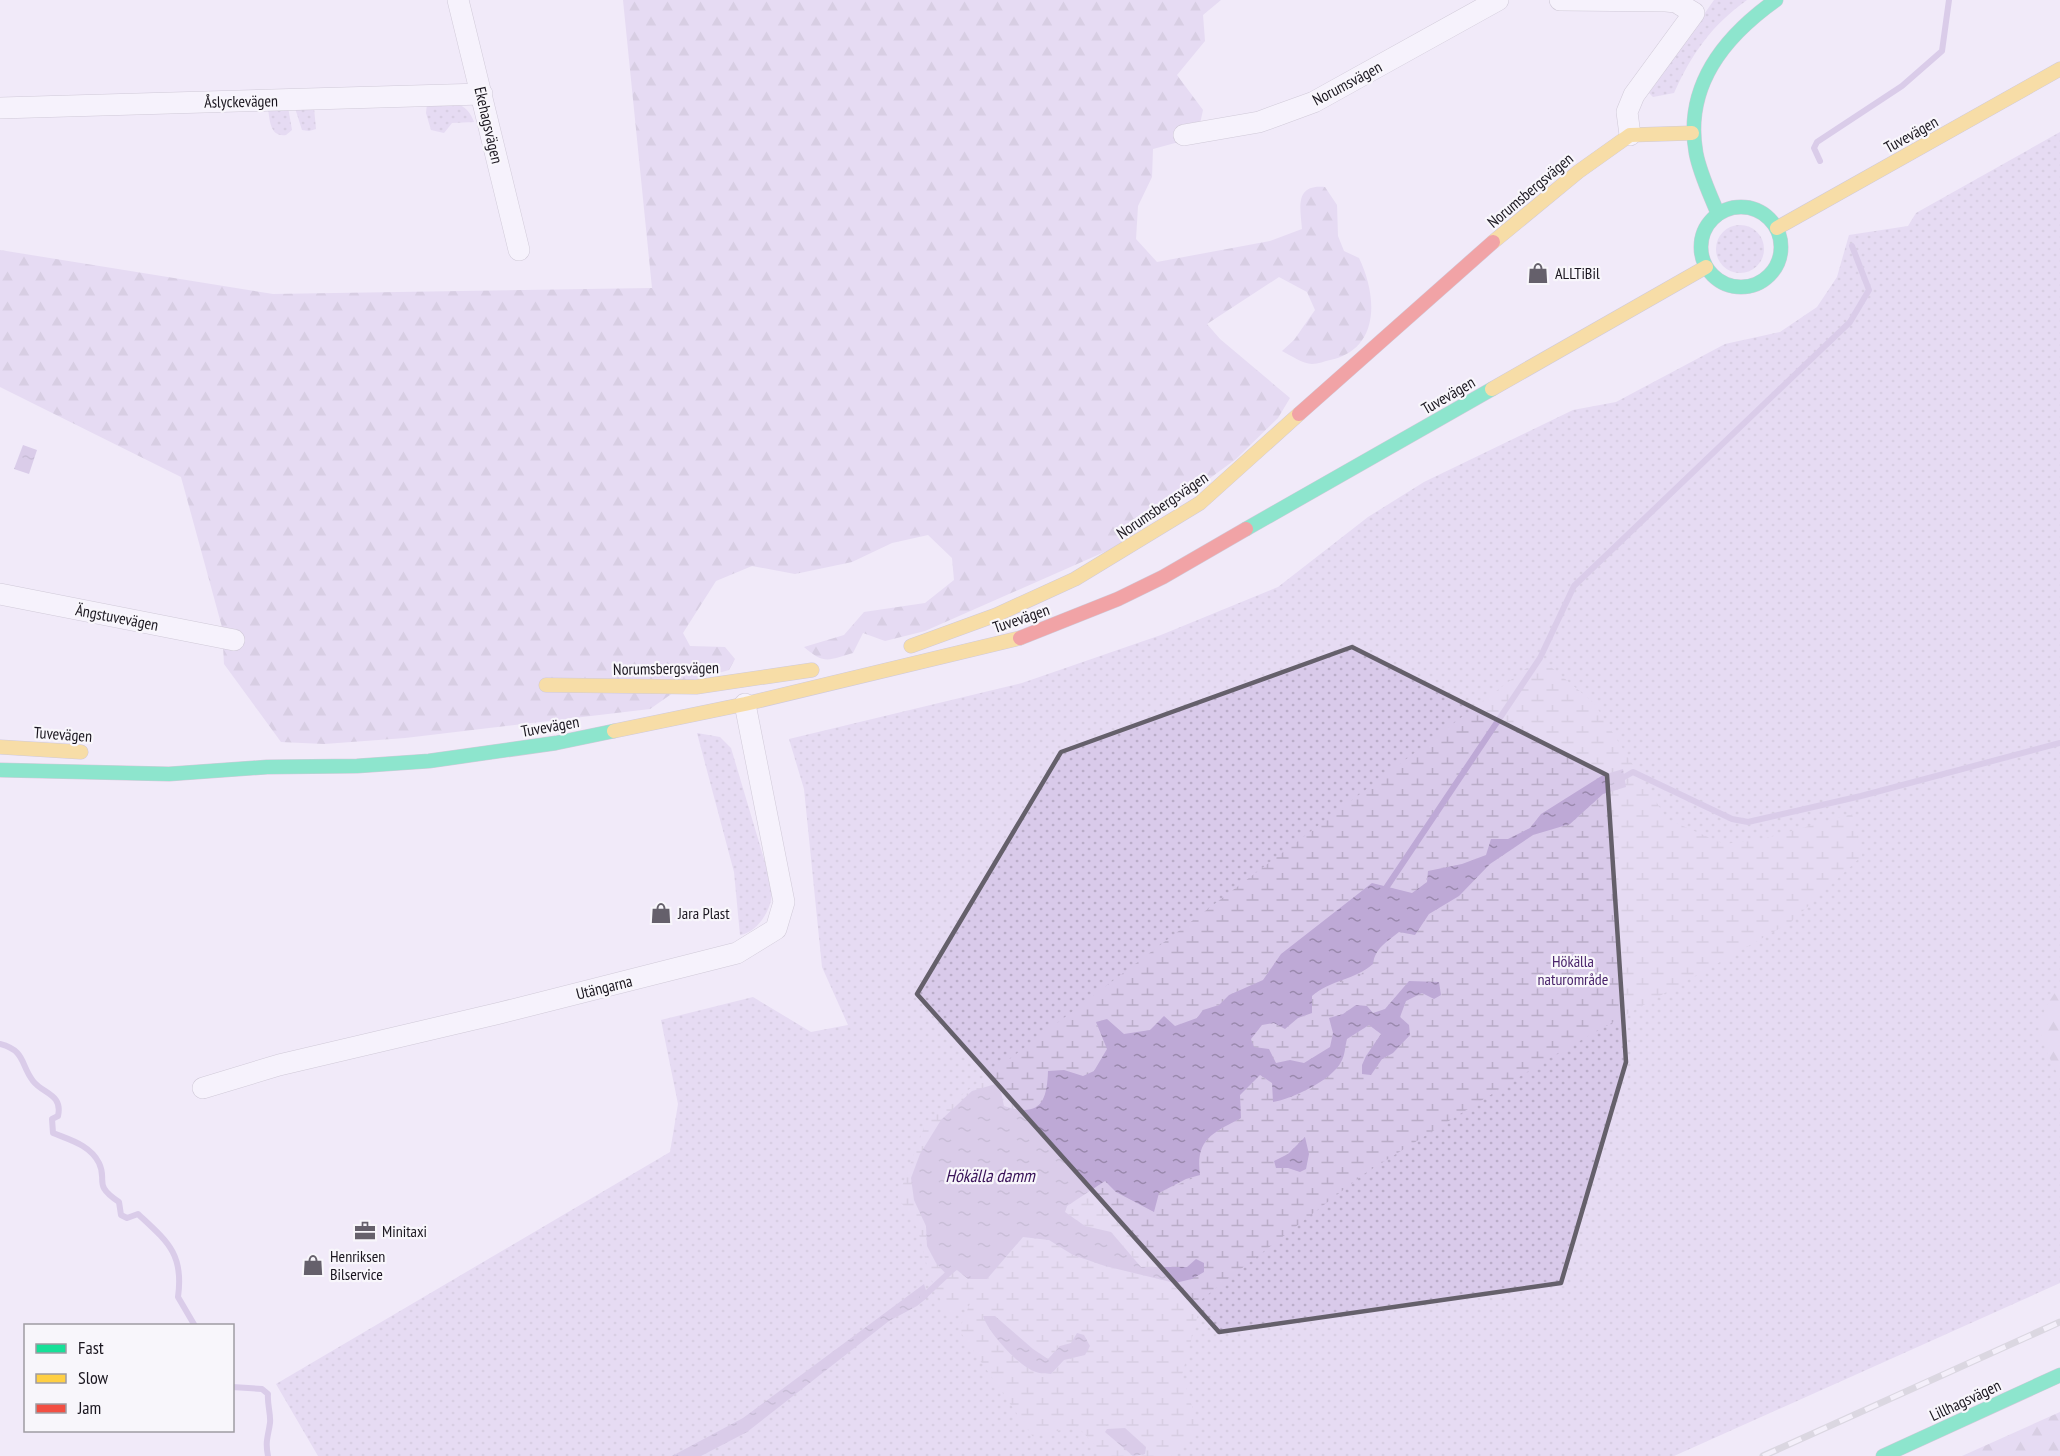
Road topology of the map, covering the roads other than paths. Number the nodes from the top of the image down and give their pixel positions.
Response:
1 (458, 0) edge
2 (1498, 0) edge
3 (1560, 0) edge
4 (1776, 0) edge
5 (2060, 69) edge
6 (482, 94) junction
7 (0, 108) edge
8 (1692, 133) junction
9 (1184, 135) dead end
10 (1630, 135) junction
11 (1718, 214) junction
12 (1777, 228) junction
13 (519, 250) dead end
14 (1706, 267) junction
15 (0, 594) edge
16 (234, 640) dead end
17 (893, 652) dead end
18 (822, 668) dead end
19 (546, 686) dead end
20 (745, 704) junction
21 (0, 747) edge
22 (90, 753) dead end
23 (184, 759) dead end
24 (267, 767) junction
25 (0, 770) edge
26 (203, 1088) dead end
27 (2060, 1375) edge
28 (1883, 1456) edge

1 - 6 street, Ekehagsvägen
2 - 9 street, Norumsvägen
3 - 10 street
4 - 8 main road
5 - 12 main road, Tuvevägen
6 - 7 street, Åslyckevägen
6 - 13 street, Ekehagsvägen
8 - 10 main road
8 - 11 main road
10 - 17 main road, Norumsbergsvägen
11 - 12 main road
11 - 14 main road
12 - 14 main road
14 - 20 main road, Tuvevägen
15 - 16 street, Ängstuvevägen
18 - 19 main road, Norumsbergsvägen
20 - 24 main road, Tuvevägen
20 - 26 street, Utängarna
21 - 22 main road, Tuvevägen
23 - 24 main road, Tuvevägen
24 - 25 main road, Tuvevägen
27 - 28 main road, Lillhagsvägen

